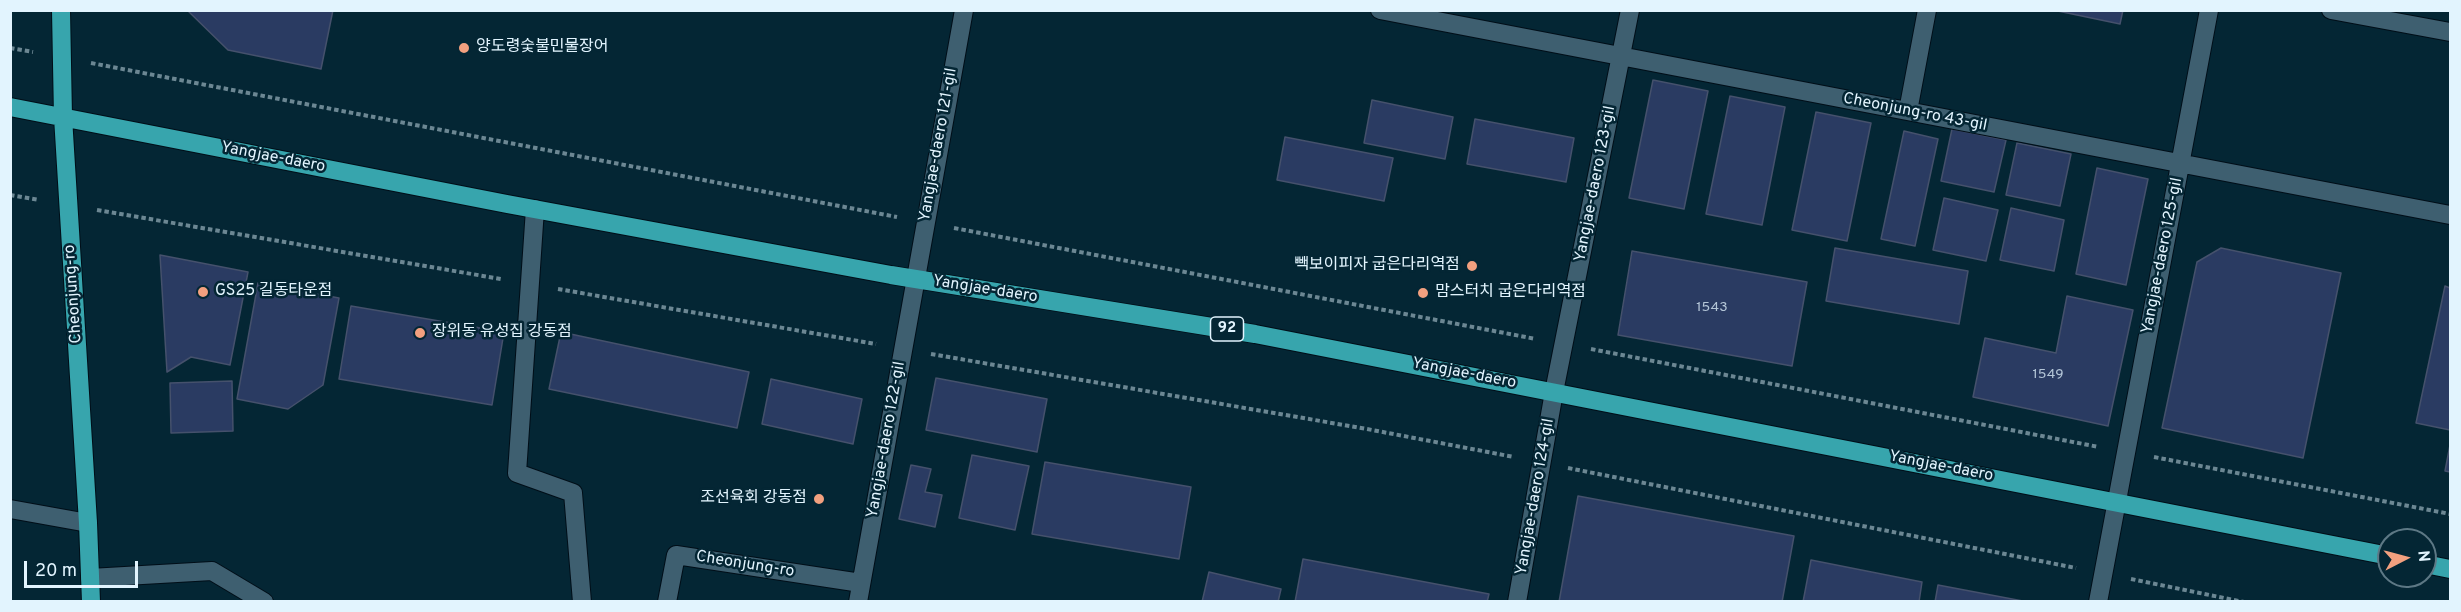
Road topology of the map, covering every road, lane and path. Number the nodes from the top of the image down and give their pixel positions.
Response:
1 (61, 10) edge
2 (964, 10) edge
3 (1380, 10) edge
4 (1630, 10) edge
5 (1927, 10) edge
6 (2209, 10) edge
7 (2331, 10) edge
8 (2451, 32) edge
9 (10, 48) edge
10 (62, 57) junction
11 (1621, 57) junction
12 (10, 107) edge
13 (1908, 111) junction
14 (63, 117) junction
15 (2180, 164) junction
16 (10, 195) edge
17 (68, 205) junction
18 (536, 209) junction
19 (2451, 215) edge
20 (925, 222) junction
21 (915, 279) junction
22 (530, 284) junction
23 (1564, 344) junction
24 (903, 349) junction
25 (1554, 392) junction
26 (2126, 452) junction
27 (1542, 463) junction
28 (2116, 502) junction
29 (10, 508) edge
30 (2451, 514) edge
31 (88, 523) junction
32 (2377, 554) edge
33 (2103, 574) junction
34 (90, 578) junction
35 (860, 592) edge
36 (91, 602) edge
37 (264, 602) edge
38 (582, 602) edge
39 (667, 602) edge
40 (1517, 602) edge
41 (2098, 602) edge
42 (2244, 602) edge

1 - 10 main road, Cheonjung-ro
2 - 20 street, Yangjae-daero 121-gil
3 - 11 street, Cheonjung-ro 43-gil
4 - 11 street, Yangjae-daero 123-gil
5 - 13 street
6 - 15 street, Yangjae-daero 125-gil
7 - 8 street
9 - 10 path
10 - 14 main road, Cheonjung-ro
10 - 20 path
11 - 13 street, Cheonjung-ro 43-gil
11 - 23 street, Yangjae-daero 123-gil
12 - 14 main road, Yangjae-daero / 92
13 - 15 street, Cheonjung-ro 43-gil
14 - 17 main road, Cheonjung-ro
14 - 18 main road, Yangjae-daero / 92
15 - 19 street, Cheonjung-ro 43-gil
15 - 26 street, Yangjae-daero 125-gil
16 - 17 path
17 - 22 path
17 - 31 main road, Cheonjung-ro
18 - 21 main road, Yangjae-daero / 92
18 - 22 street
20 - 21 street, Yangjae-daero 121-gil
20 - 23 path
21 - 24 street, Yangjae-daero 122-gil
21 - 25 main road, Yangjae-daero / 92
22 - 24 path
22 - 38 street
23 - 25 street, Yangjae-daero 123-gil
23 - 26 path
24 - 27 path
24 - 35 street, Yangjae-daero 122-gil
25 - 27 street, Yangjae-daero 124-gil
25 - 28 main road, Yangjae-daero / 92
26 - 28 street, Yangjae-daero 125-gil
26 - 30 path
27 - 33 path
27 - 40 street, Yangjae-daero 124-gil
28 - 32 main road, Yangjae-daero / 92
28 - 33 street, Yangjae-daero 125-gil
29 - 31 street
31 - 34 main road, Cheonjung-ro
33 - 41 street, Yangjae-daero 125-gil
33 - 42 path
34 - 36 main road, Cheonjung-ro
34 - 37 street
35 - 39 street, Cheonjung-ro

